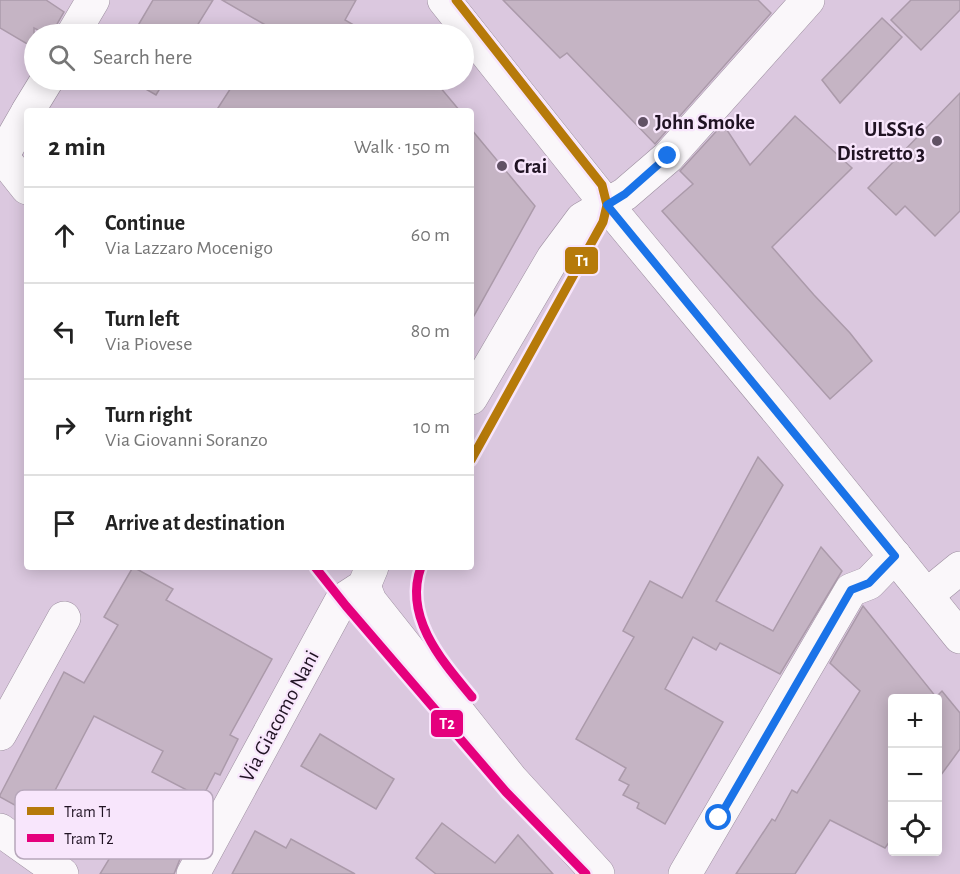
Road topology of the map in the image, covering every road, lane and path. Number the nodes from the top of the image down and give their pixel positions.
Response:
1 (93, 0) edge
2 (444, 0) edge
3 (808, 0) edge
4 (79, 24) edge
5 (463, 24) edge
6 (474, 38) edge
7 (41, 90) edge
8 (30, 108) edge
9 (24, 119) edge
10 (1, 156) edge
11 (24, 184) edge
12 (607, 205) junction
13 (474, 393) edge
14 (895, 556) junction
15 (960, 568) edge
16 (368, 576) edge
17 (927, 595) junction
18 (64, 618) dead end
19 (960, 637) edge
20 (0, 734) edge
21 (0, 830) edge
22 (213, 837) edge
23 (15, 841) edge
24 (41, 859) edge
25 (201, 859) edge
26 (62, 874) edge
27 (193, 874) edge
28 (598, 874) edge
29 (685, 874) edge

1 - 4 street
2 - 5 street
3 - 12 street
6 - 12 street
7 - 8 street
9 - 10 street
10 - 11 street
12 - 13 street
12 - 14 street
14 - 17 street
14 - 29 street
15 - 17 street
16 - 22 street, Via Giacomo Nani
16 - 28 street
17 - 19 street
18 - 20 street
21 - 23 street
24 - 26 street
25 - 27 street, Via Giacomo Nani

